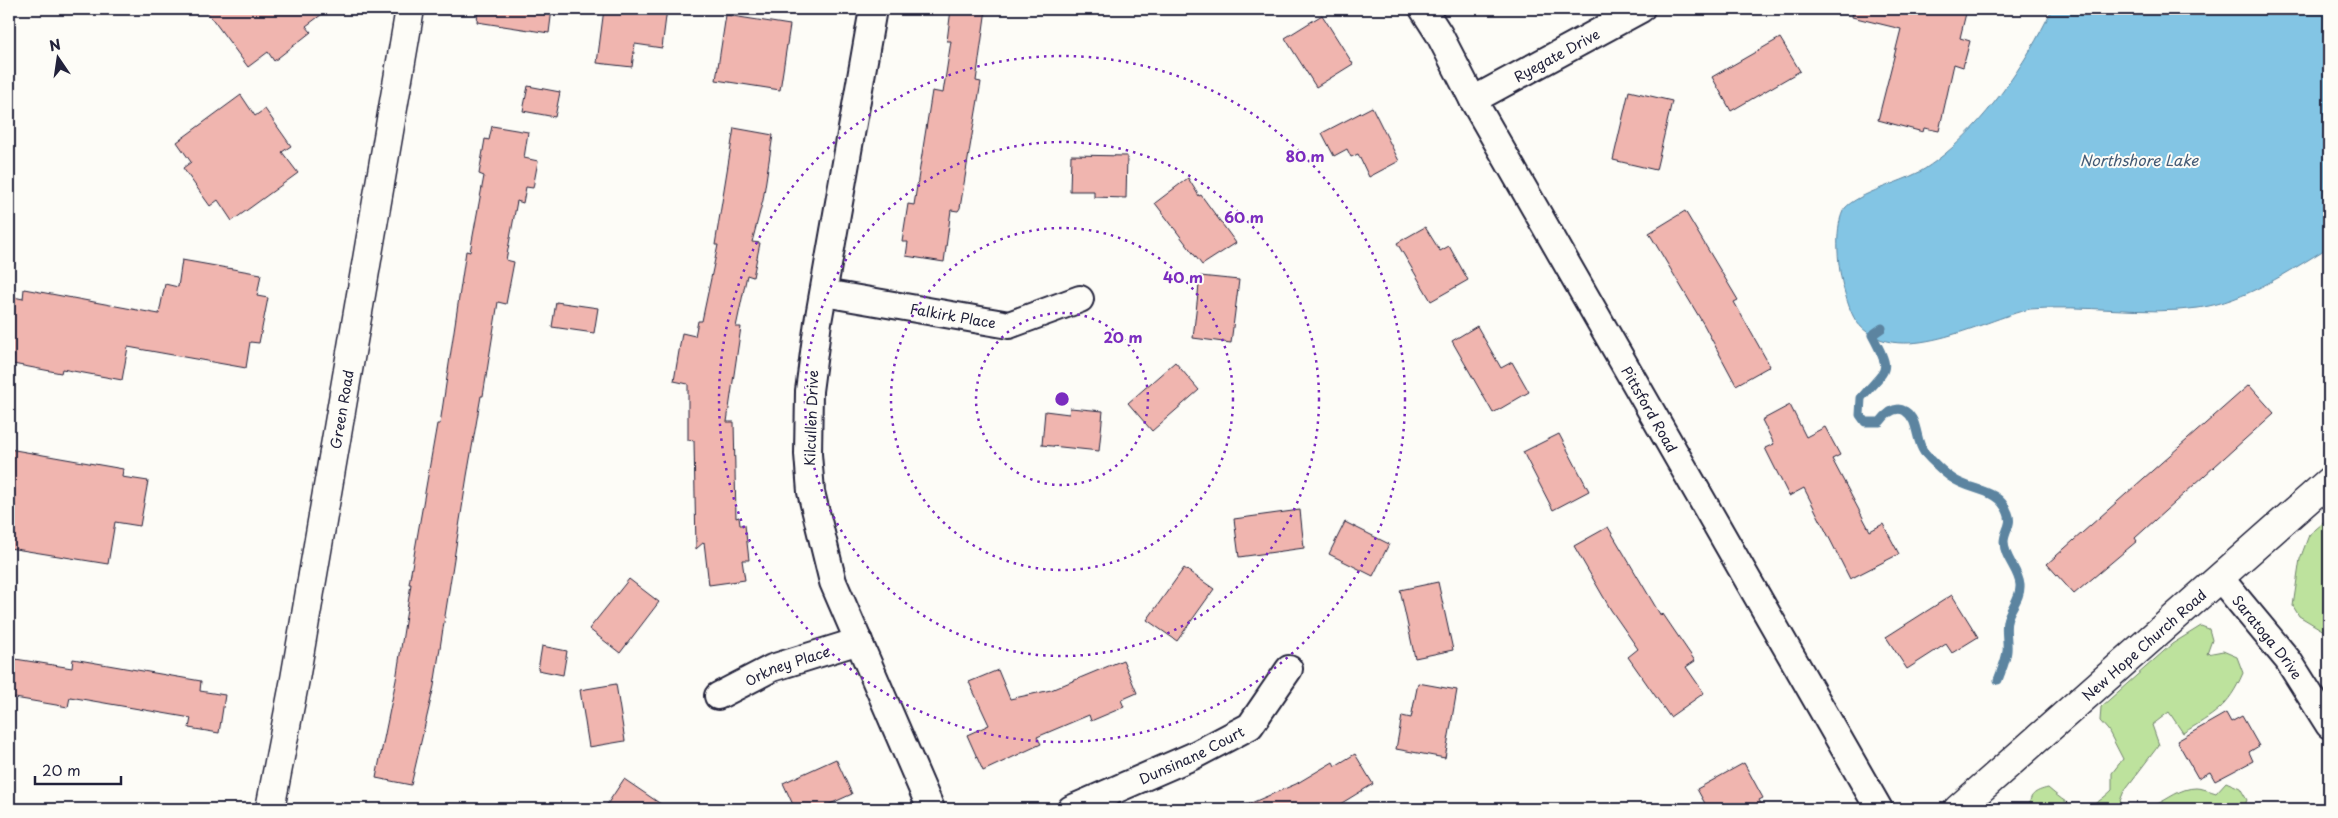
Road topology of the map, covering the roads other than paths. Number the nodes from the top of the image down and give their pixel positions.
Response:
1 (410, 9) edge
2 (873, 9) edge
3 (1422, 9) edge
4 (1640, 9) edge
5 (1473, 100) junction
6 (824, 293) junction
7 (1080, 298) dead end
8 (2329, 481) edge
9 (2220, 578) junction
10 (858, 641) junction
11 (1289, 669) dead end
12 (718, 696) dead end
13 (2329, 725) edge
14 (270, 809) edge
15 (931, 809) edge
16 (1071, 809) edge
17 (1879, 809) edge
18 (1958, 809) edge

1 - 14 street, Green Road
2 - 6 street, Kilcullen Drive
3 - 5 street, Pittsford Road
4 - 5 street, Ryegate Drive
5 - 17 street, Pittsford Road
6 - 7 street, Falkirk Place
6 - 10 street, Kilcullen Drive
8 - 9 street, New Hope Church Road
9 - 13 street, Saratoga Drive
9 - 18 street, New Hope Church Road
10 - 12 street, Orkney Place
10 - 15 street, Kilcullen Drive
11 - 16 street, Dunsinane Court

